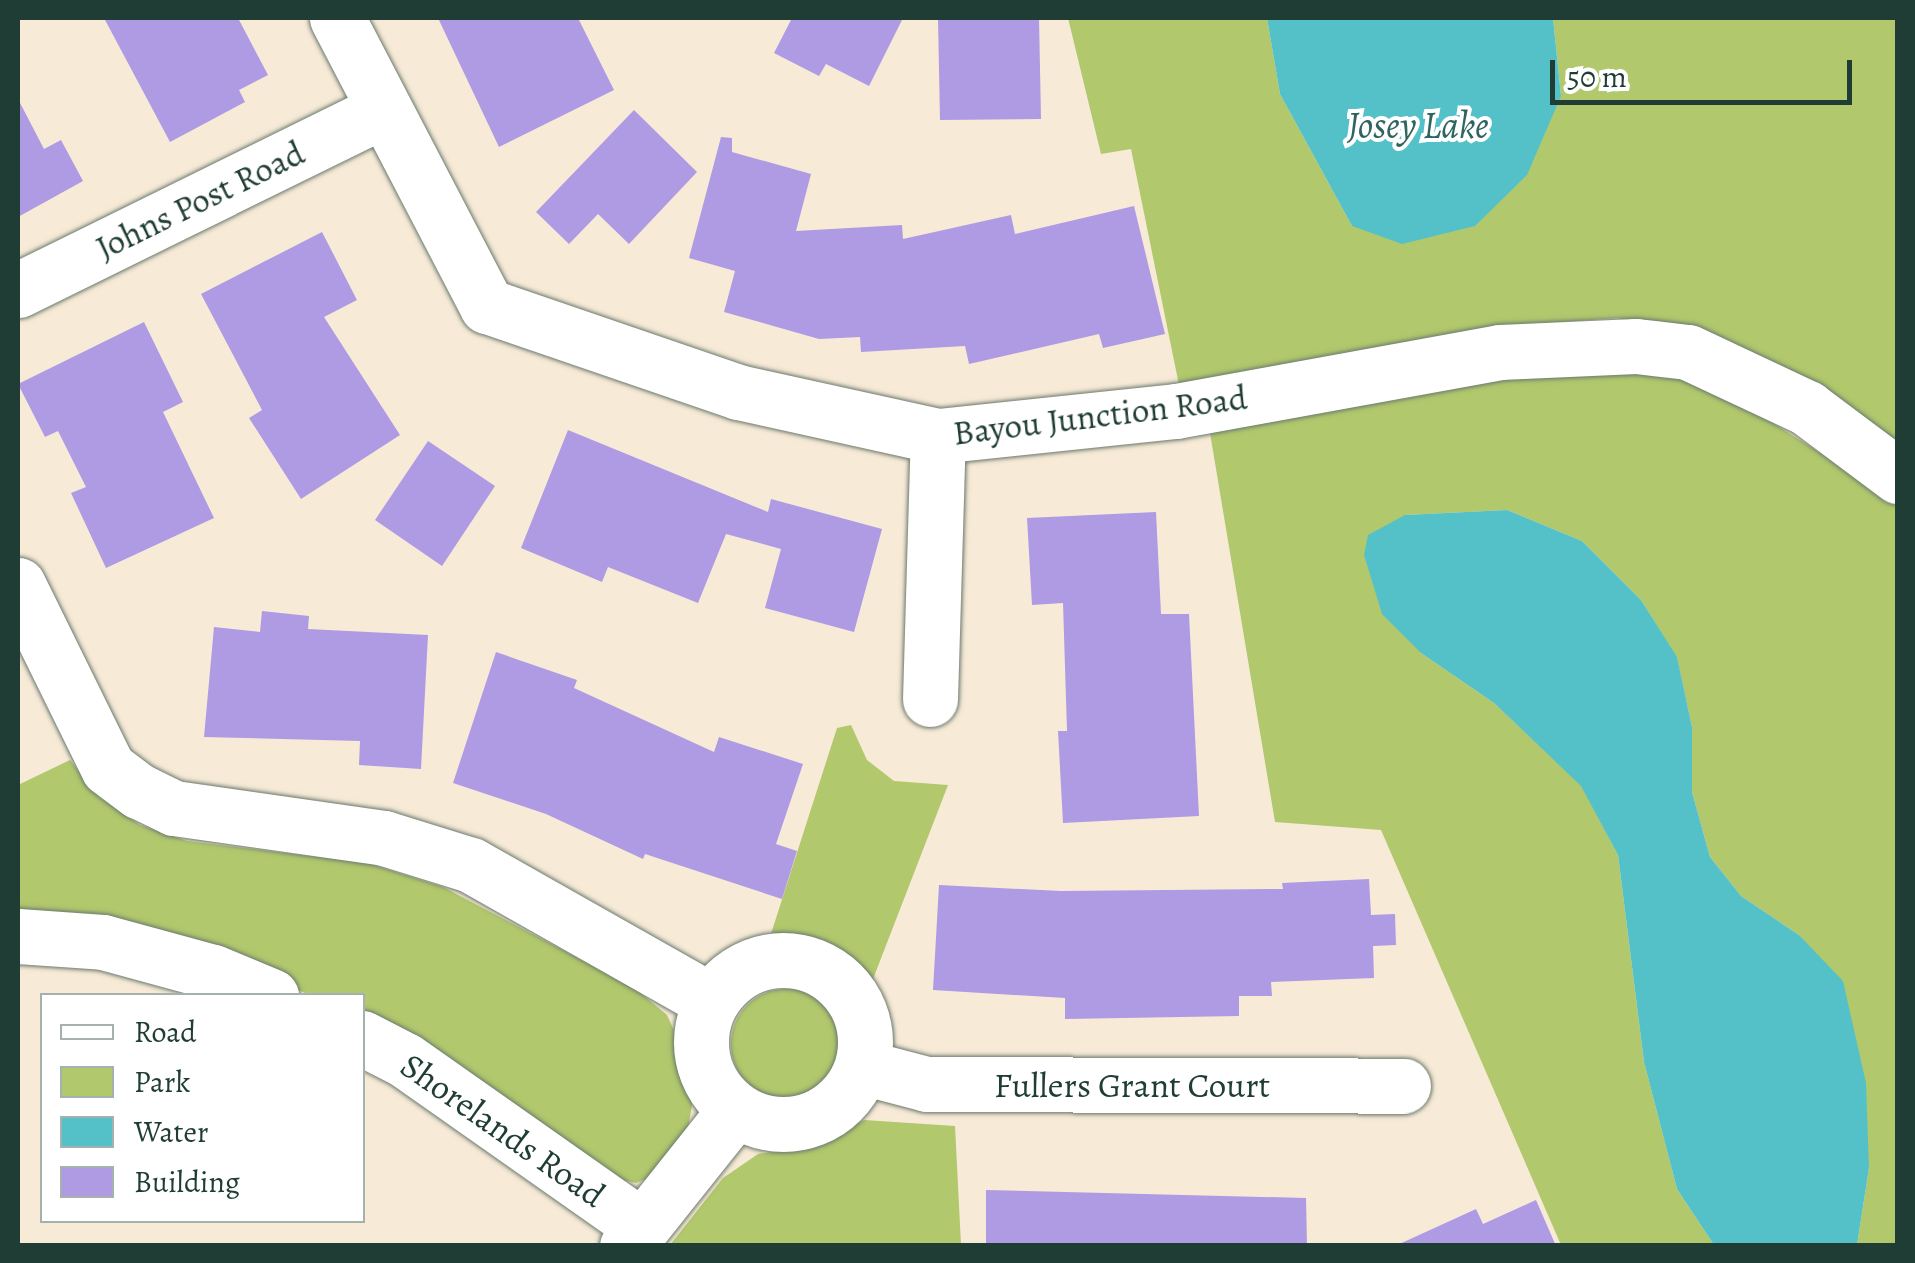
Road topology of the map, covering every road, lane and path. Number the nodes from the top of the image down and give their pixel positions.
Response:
1 (337, 18) edge
2 (382, 111) junction
3 (18, 290) edge
4 (938, 436) junction
5 (1898, 476) edge
6 (18, 585) edge
7 (930, 700) dead end
8 (18, 936) edge
9 (264, 993) edge
10 (711, 1001) junction
11 (365, 1040) edge
12 (862, 1067) junction
13 (1403, 1086) dead end
14 (735, 1110) junction
15 (634, 1236) edge

1 - 2 street, Bayou Junction Road
2 - 3 street, Johns Post Road
2 - 4 street, Bayou Junction Road
4 - 5 street, Bayou Junction Road
4 - 7 street
6 - 10 street
8 - 9 street
10 - 12 street
10 - 14 street
11 - 15 street, Shorelands Road
12 - 13 street, Fullers Grant Court
12 - 14 street
14 - 15 street

